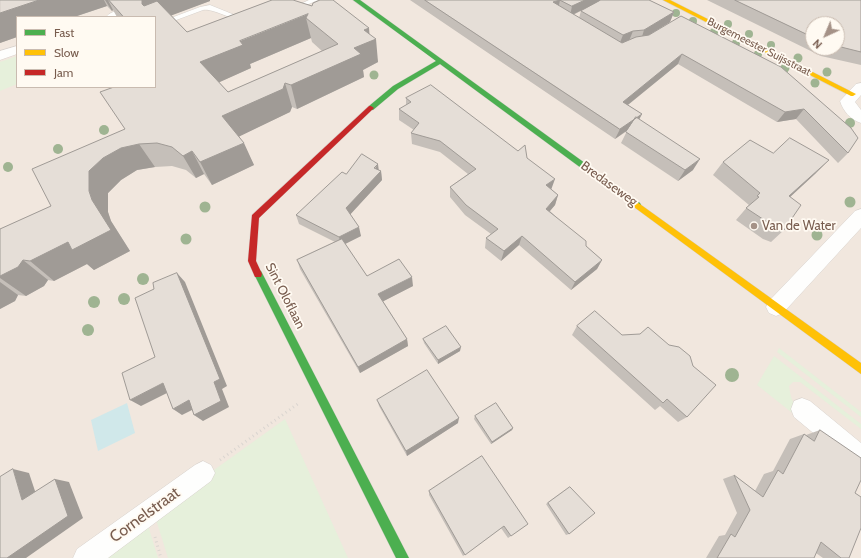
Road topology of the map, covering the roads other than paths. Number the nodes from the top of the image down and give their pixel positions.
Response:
1 (315, 0) edge
2 (356, 0) edge
3 (666, 0) edge
4 (137, 3) edge
5 (286, 11) edge
6 (115, 16) edge
7 (251, 23) edge
8 (156, 26) edge
9 (16, 50) edge
10 (0, 56) edge
11 (441, 61) junction
12 (857, 91) edge
13 (861, 118) edge
14 (861, 216) edge
15 (776, 308) junction
16 (861, 369) edge
17 (802, 409) dead end
18 (861, 458) edge
19 (203, 473) road end
20 (86, 558) edge
21 (403, 558) edge

1 - 5 lane
2 - 11 street, Bredaseweg
3 - 12 street, Burgemeester Suijsstraat
4 - 6 street
7 - 8 lane
9 - 10 street
11 - 15 street, Bredaseweg
11 - 21 street, Sint Oloflaan
12 - 13 street, Burgemeester Suijsstraat
14 - 15 street
15 - 16 street, Bredaseweg
17 - 18 street
19 - 20 street, Cornelstraat

